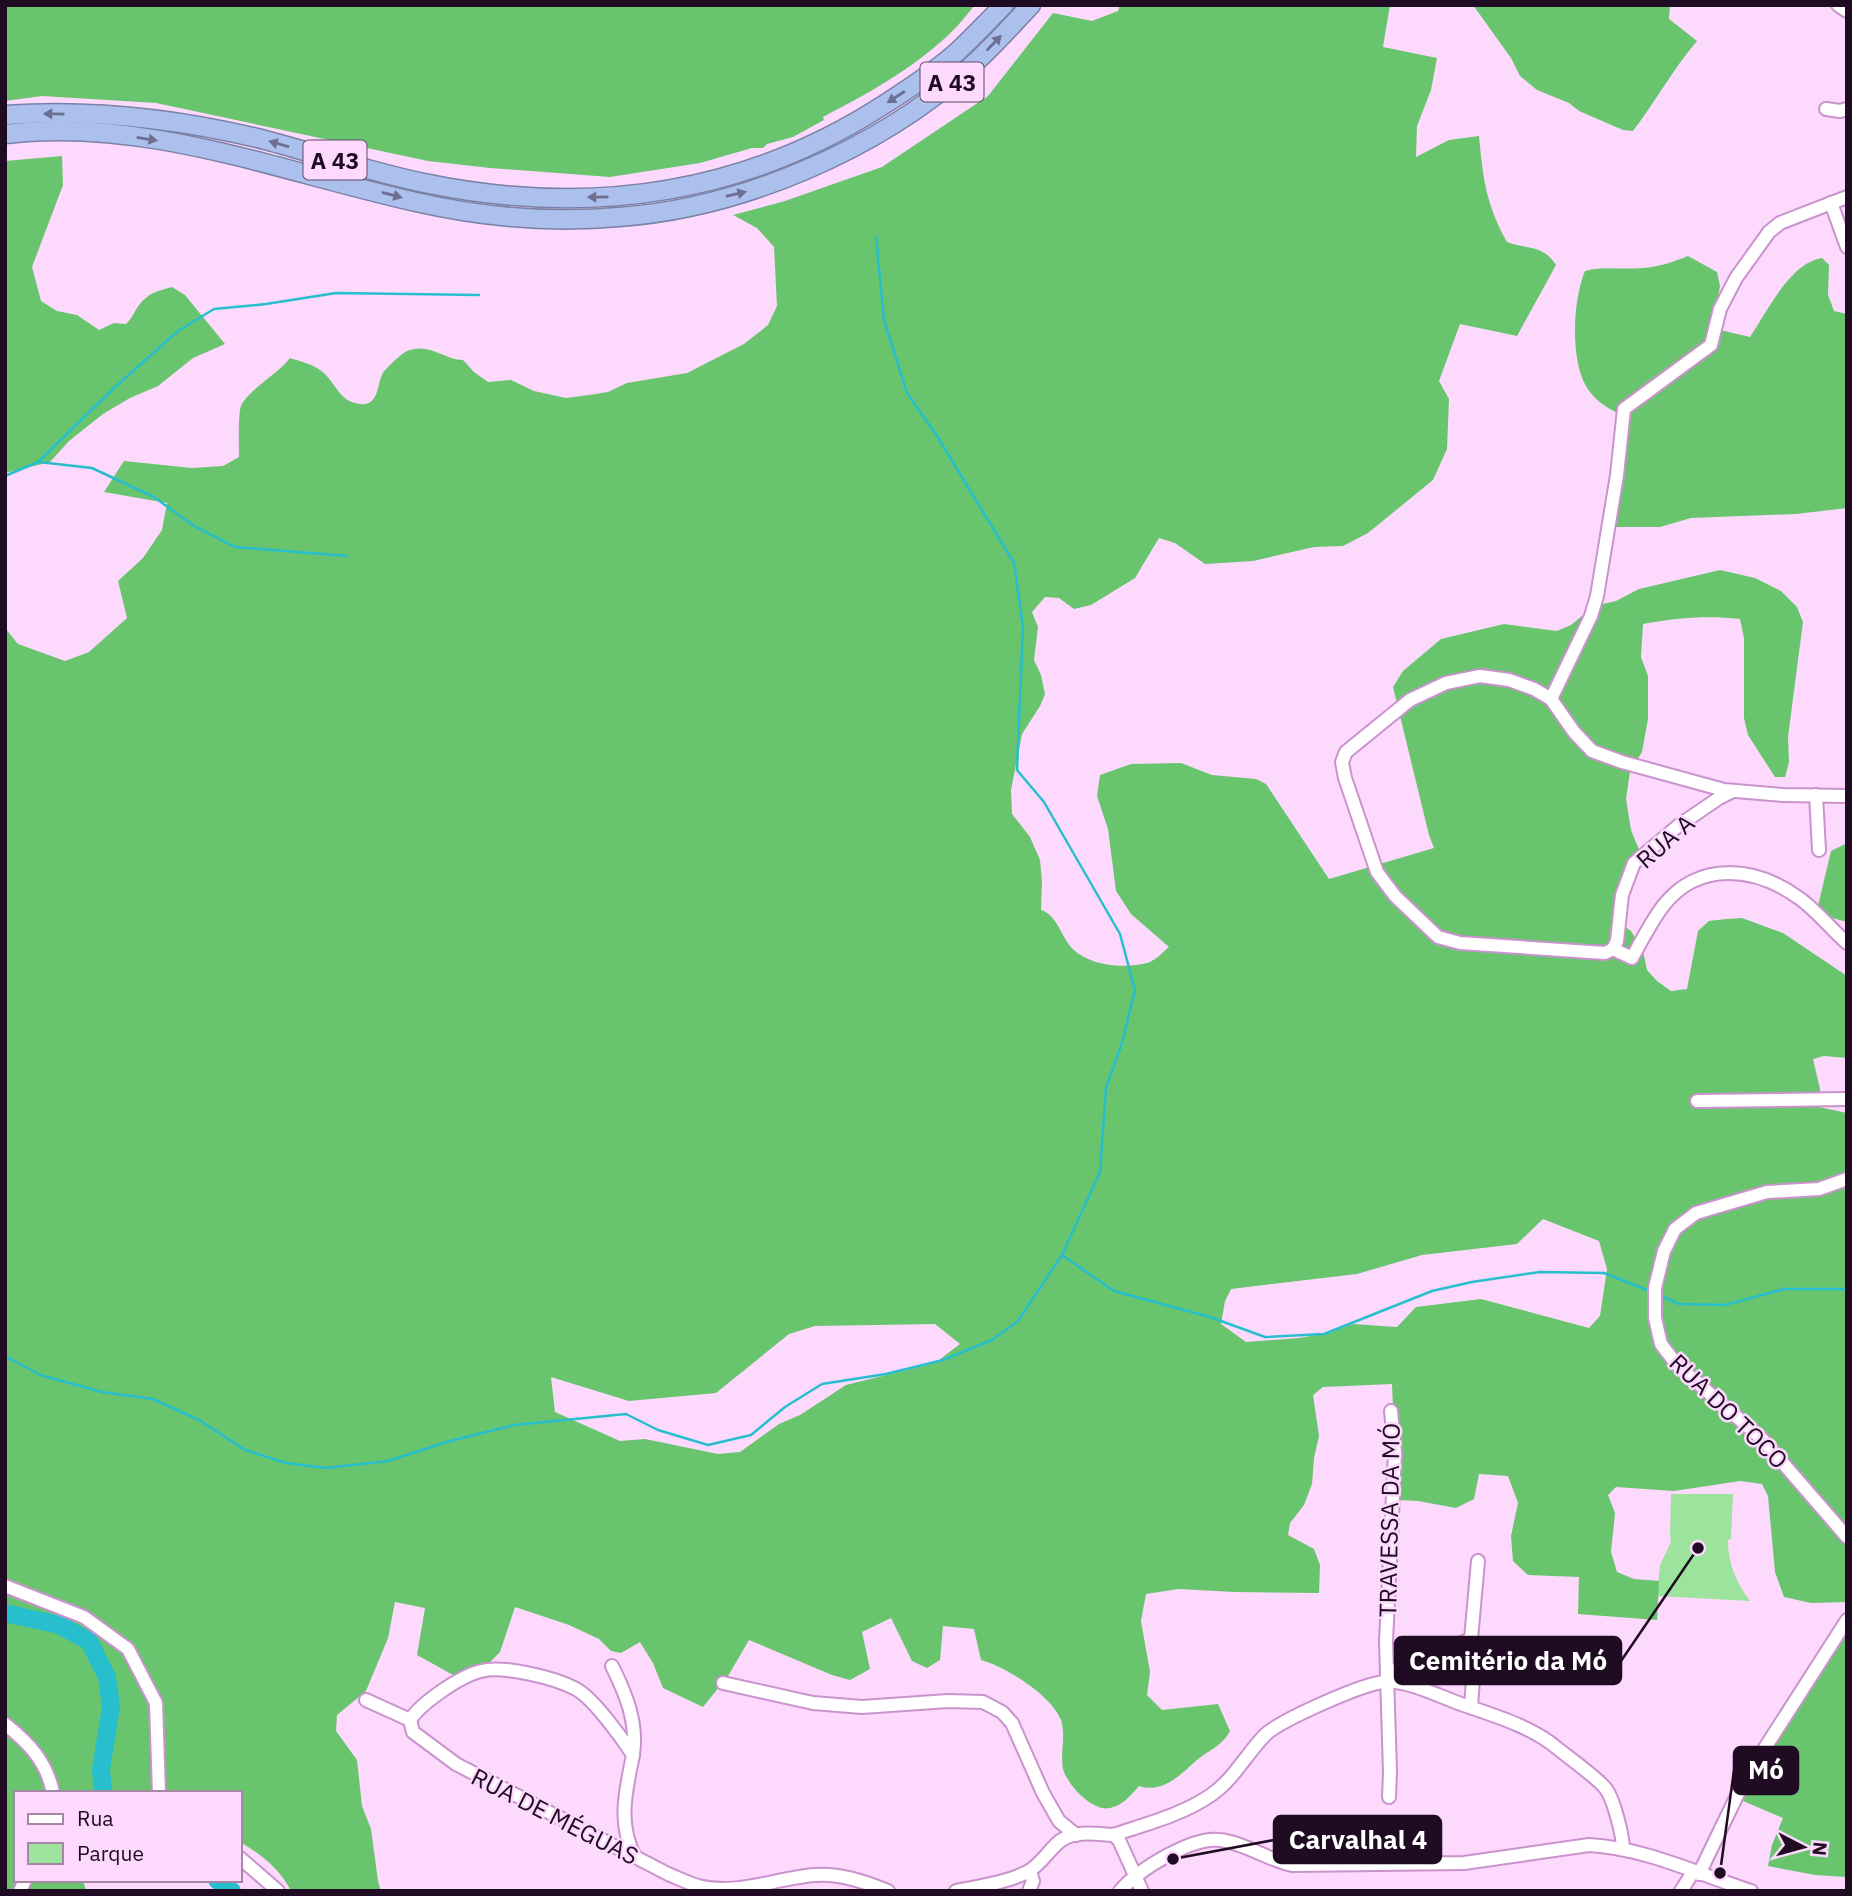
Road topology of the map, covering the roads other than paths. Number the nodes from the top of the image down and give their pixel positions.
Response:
1 (1004, 5) edge
2 (1031, 5) edge
3 (1838, 5) edge
4 (1847, 11) edge
5 (1826, 109) dead end
6 (1847, 109) edge
7 (5, 115) edge
8 (5, 134) edge
9 (1847, 197) edge
10 (1830, 203) junction
11 (1847, 247) edge
12 (1551, 699) junction
13 (1733, 791) junction
14 (1816, 795) junction
15 (1847, 796) edge
16 (1819, 850) dead end
17 (1847, 943) edge
18 (1612, 949) junction
19 (1847, 1099) edge
20 (1697, 1101) dead end
21 (1847, 1179) edge
22 (1391, 1411) dead end
23 (1847, 1537) edge
24 (1478, 1561) dead end
25 (5, 1586) edge
26 (1847, 1620) edge
27 (1471, 1639) junction
28 (612, 1666) dead end
29 (1388, 1677) junction
30 (723, 1683) dead end
31 (366, 1700) dead end
32 (1471, 1707) junction
33 (410, 1720) junction
34 (5, 1724) edge
35 (633, 1755) junction
36 (53, 1791) edge
37 (159, 1791) edge
38 (1389, 1797) dead end
39 (1076, 1835) junction
40 (1113, 1835) junction
41 (1623, 1849) junction
42 (635, 1857) junction
43 (242, 1860) edge
44 (1030, 1871) junction
45 (1696, 1873) junction
46 (1135, 1877) junction
47 (764, 1888) edge
48 (278, 1891) edge
49 (888, 1891) edge
50 (956, 1891) edge
51 (1029, 1891) edge
52 (1120, 1891) edge
53 (1142, 1891) edge
54 (1681, 1891) edge
55 (1751, 1891) edge

1 -> 7 highway, A 43
8 -> 2 highway, A 43
3 - 4 street
5 - 6 street
9 - 10 street
10 - 11 street
10 - 12 street
12 - 13 street
12 - 18 street
13 - 14 street
13 - 18 street, RUA A
14 - 15 street
14 - 16 street
17 - 18 street
19 - 20 street
21 - 23 street, RUA DO TOCO
22 - 29 street, TRAVESSA DA MÓ
24 - 27 street
25 - 37 street
26 - 45 street
27 - 29 street
27 - 32 street
28 - 35 street
29 - 32 street
29 - 38 street, TRAVESSA DA MÓ
29 - 40 street
30 - 39 street
31 - 33 street, RUA DE MÉGUAS
32 - 41 street
33 - 35 street
33 - 42 street, RUA DE MÉGUAS
34 - 36 street
35 - 42 street
39 - 40 street
39 - 44 street
40 - 46 street
41 - 45 street
41 - 46 street
42 - 47 street, RUA DE MÉGUAS
43 - 48 street
44 - 50 street
44 - 51 street
45 - 54 street
45 - 55 street
46 - 52 street
46 - 53 street
47 - 49 street, RUA DE MÉGUAS

